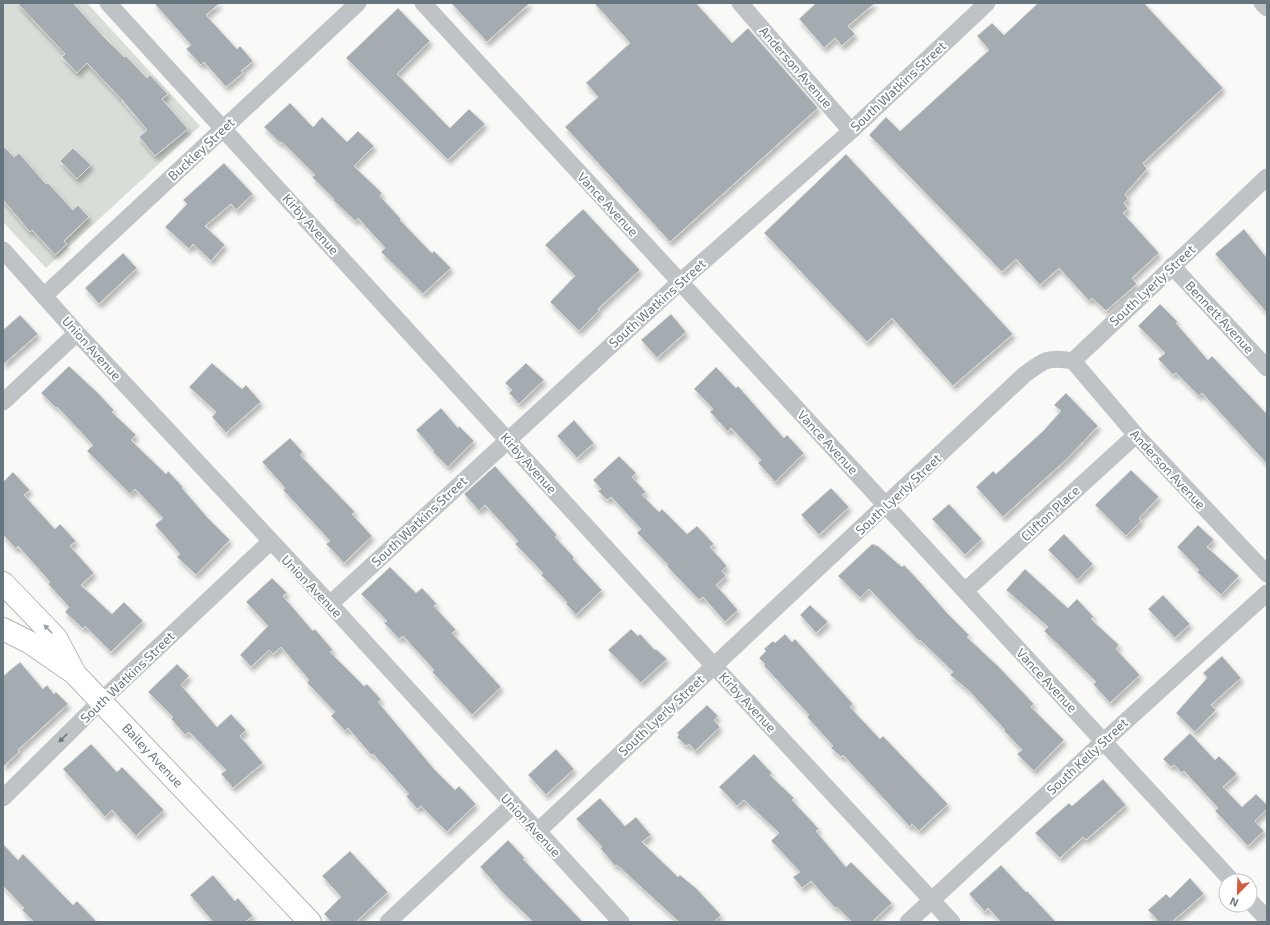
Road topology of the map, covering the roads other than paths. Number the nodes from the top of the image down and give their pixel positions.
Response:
1 (108, 3) edge
2 (358, 3) edge
3 (423, 3) edge
4 (740, 3) edge
5 (987, 3) edge
6 (1262, 3) edge
7 (1267, 8) edge
8 (224, 128) junction
9 (852, 131) junction
10 (1267, 177) edge
11 (3, 250) edge
12 (1172, 266) junction
13 (680, 282) junction
14 (45, 295) junction
15 (77, 333) junction
16 (1073, 361) junction
17 (1267, 368) edge
18 (3, 402) edge
19 (1136, 435) junction
20 (508, 439) junction
21 (887, 505) junction
22 (270, 542) junction
23 (1267, 574) edge
24 (3, 583) edge
25 (965, 592) junction
26 (1267, 593) edge
27 (330, 604) junction
28 (3, 629) edge
29 (714, 666) junction
30 (75, 674) junction
31 (101, 701) junction
32 (1104, 741) junction
33 (3, 798) edge
34 (513, 805) junction
35 (538, 832) junction
36 (1225, 873) edge
37 (932, 901) junction
38 (1258, 909) edge
39 (1267, 919) edge
40 (310, 922) edge
41 (388, 922) edge
42 (621, 922) edge
43 (908, 922) edge
44 (952, 922) edge

1 - 8 street, Kirby Avenue
2 - 8 street, Buckley Street
3 - 13 street, Vance Avenue
4 - 9 street, Anderson Avenue
5 - 9 street, South Watkins Street
6 - 7 street
8 - 14 street, Buckley Street
8 - 20 street, Kirby Avenue
9 - 13 street, South Watkins Street
10 - 12 street, South Lyerly Street
11 - 14 street, Union Avenue
12 - 16 street, South Lyerly Street
12 - 17 street, Bennett Avenue
13 - 20 street, South Watkins Street
13 - 21 street, Vance Avenue
14 - 15 street, Union Avenue
15 - 18 street
15 - 22 street, Union Avenue
16 - 19 street, Anderson Avenue
16 - 21 street, South Lyerly Street
19 - 23 street, Anderson Avenue
19 - 25 street, Clifton Place
20 - 27 street, South Watkins Street
20 - 29 street, Kirby Avenue
21 - 25 street, Vance Avenue
21 - 29 street, South Lyerly Street
22 - 27 street, Union Avenue
22 - 31 street, South Watkins Street
30 -> 24 main road, Bailey Avenue
25 - 32 street, Vance Avenue
26 - 32 street, South Kelly Street
27 - 34 street, Union Avenue
28 - 30 main road
29 - 35 street, South Lyerly Street
29 - 37 street, Kirby Avenue
30 - 31 main road, Bailey Avenue
31 -> 33 street, South Watkins Street
31 - 40 main road, Bailey Avenue
32 - 36 street, Vance Avenue
32 - 37 street, South Kelly Street
34 - 35 street, Union Avenue
34 - 41 street
35 - 42 street, Union Avenue
37 - 43 street, South Kelly Street
37 - 44 street, Kirby Avenue
38 - 39 street

